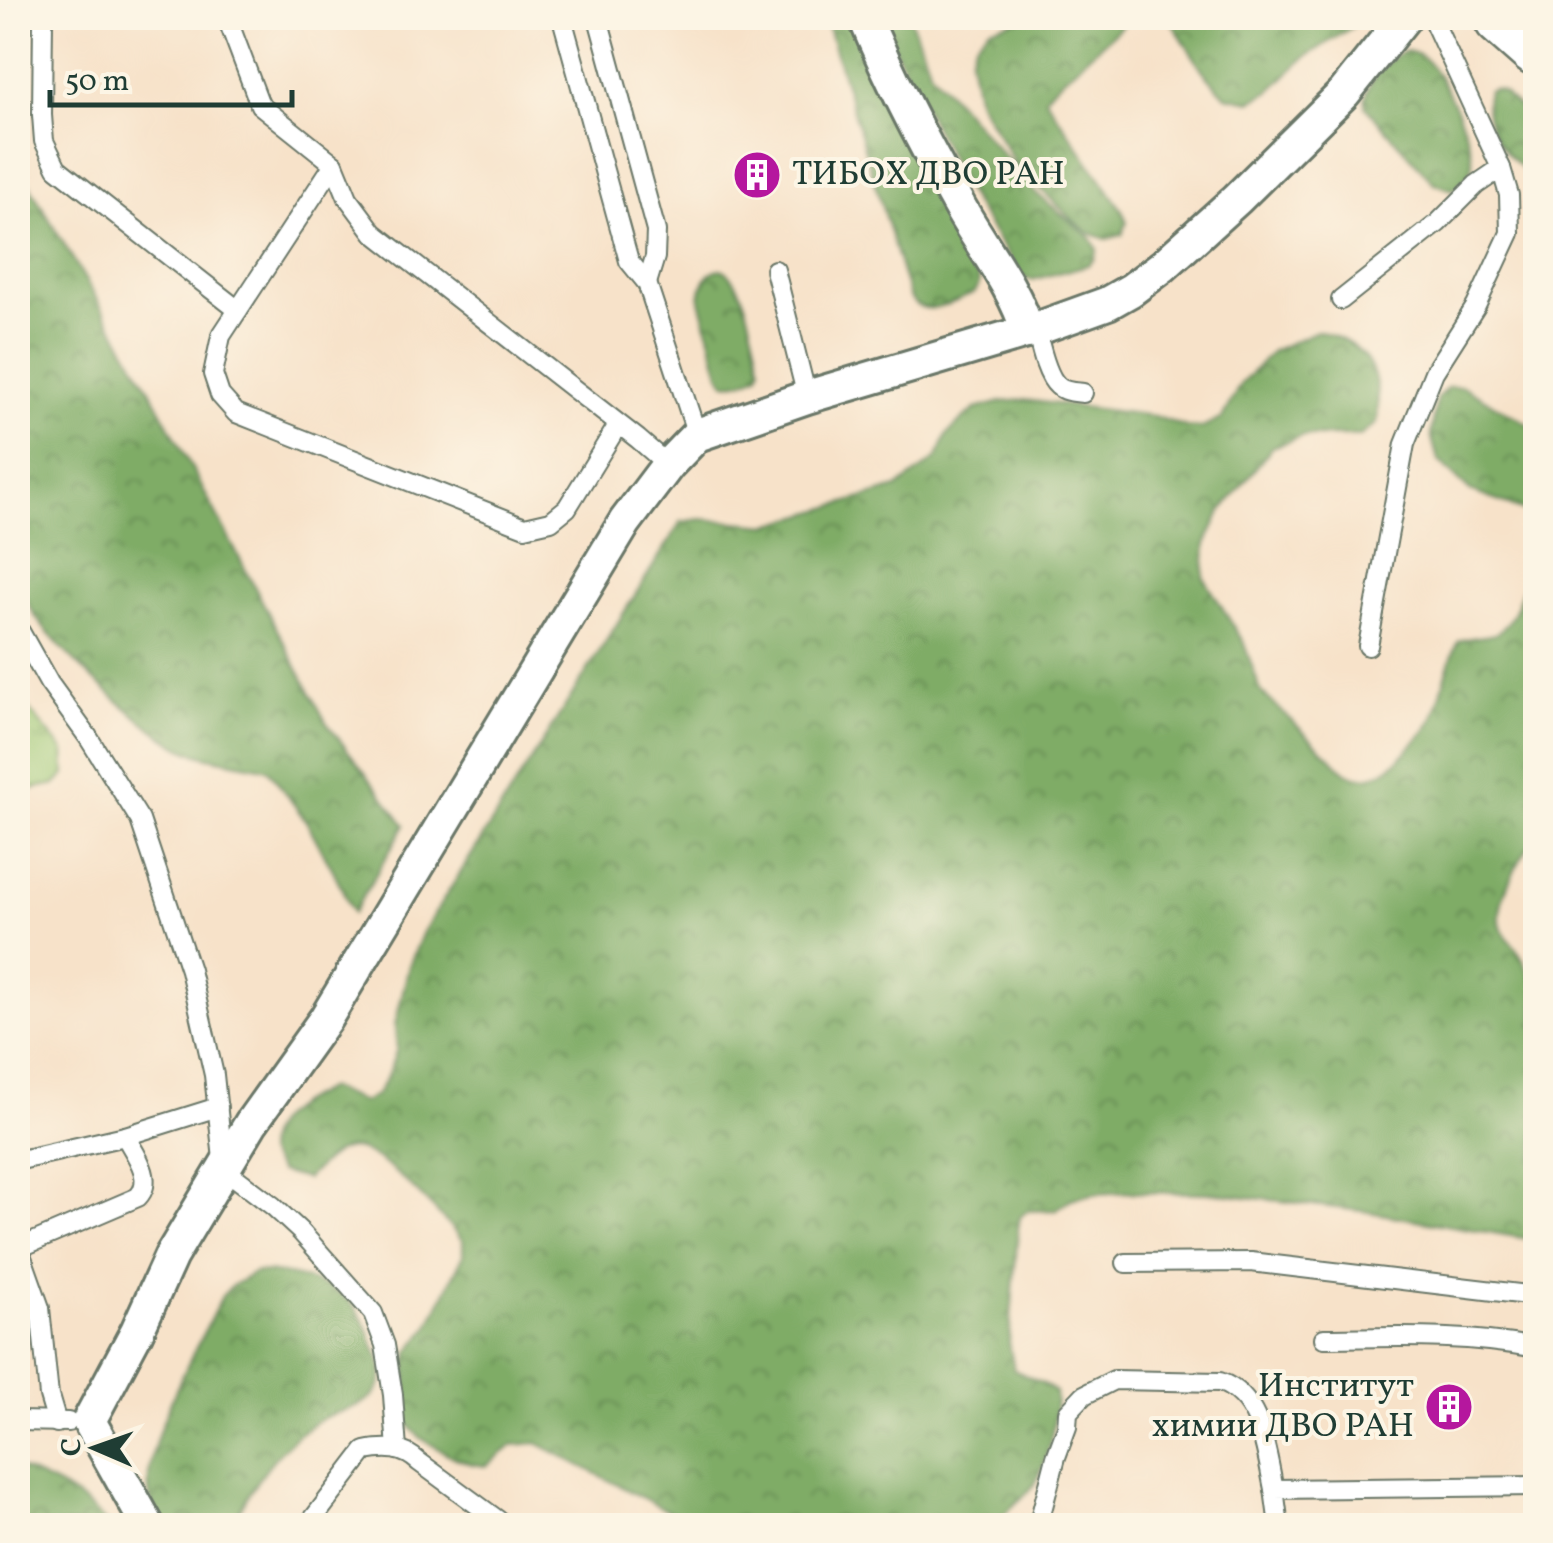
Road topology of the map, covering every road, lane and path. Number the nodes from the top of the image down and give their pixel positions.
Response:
1 (43, 18) edge
2 (227, 18) edge
3 (562, 18) edge
4 (598, 18) edge
5 (865, 18) edge
6 (1404, 18) edge
7 (1432, 18) edge
8 (1502, 18) edge
9 (1536, 48) edge
10 (334, 164) junction
11 (1500, 168) junction
12 (775, 270) dead end
13 (646, 283) junction
14 (1341, 300) dead end
15 (238, 310) junction
16 (1032, 330) junction
17 (1083, 393) dead end
18 (807, 397) junction
19 (618, 425) junction
20 (697, 435) junction
21 (668, 465) junction
22 (18, 628) edge
23 (1368, 646) dead end
24 (218, 1107) junction
25 (126, 1136) junction
26 (18, 1158) edge
27 (224, 1169) junction
28 (18, 1247) edge
29 (1126, 1263) dead end
30 (1536, 1296) edge
31 (1324, 1338) dead end
32 (1536, 1348) edge
33 (18, 1422) edge
34 (73, 1422) junction
35 (397, 1450) junction
36 (1536, 1486) edge
37 (1274, 1489) junction
38 (148, 1526) edge
39 (305, 1526) edge
40 (506, 1526) edge
41 (1038, 1526) edge
42 (1279, 1526) edge

1 - 15 lane
2 - 10 lane
3 - 13 lane
4 - 13 lane
5 - 16 street
6 - 16 street
7 - 11 lane
8 - 9 highway
10 - 15 lane
10 - 19 lane
11 - 14 lane
11 - 23 lane
12 - 18 lane
13 - 20 lane
15 - 19 lane
16 - 17 lane
16 - 18 street
18 - 20 street
19 - 21 lane
20 - 21 street
21 - 27 street
22 - 24 lane
24 - 25 lane
24 - 27 lane
25 - 26 lane
25 - 28 lane
27 - 34 street
27 - 35 lane
28 - 34 lane
29 - 30 lane
31 - 32 lane
33 - 34 lane
34 - 38 street
35 - 39 lane
35 - 40 lane
36 - 37 lane
37 - 41 lane
37 - 42 lane

